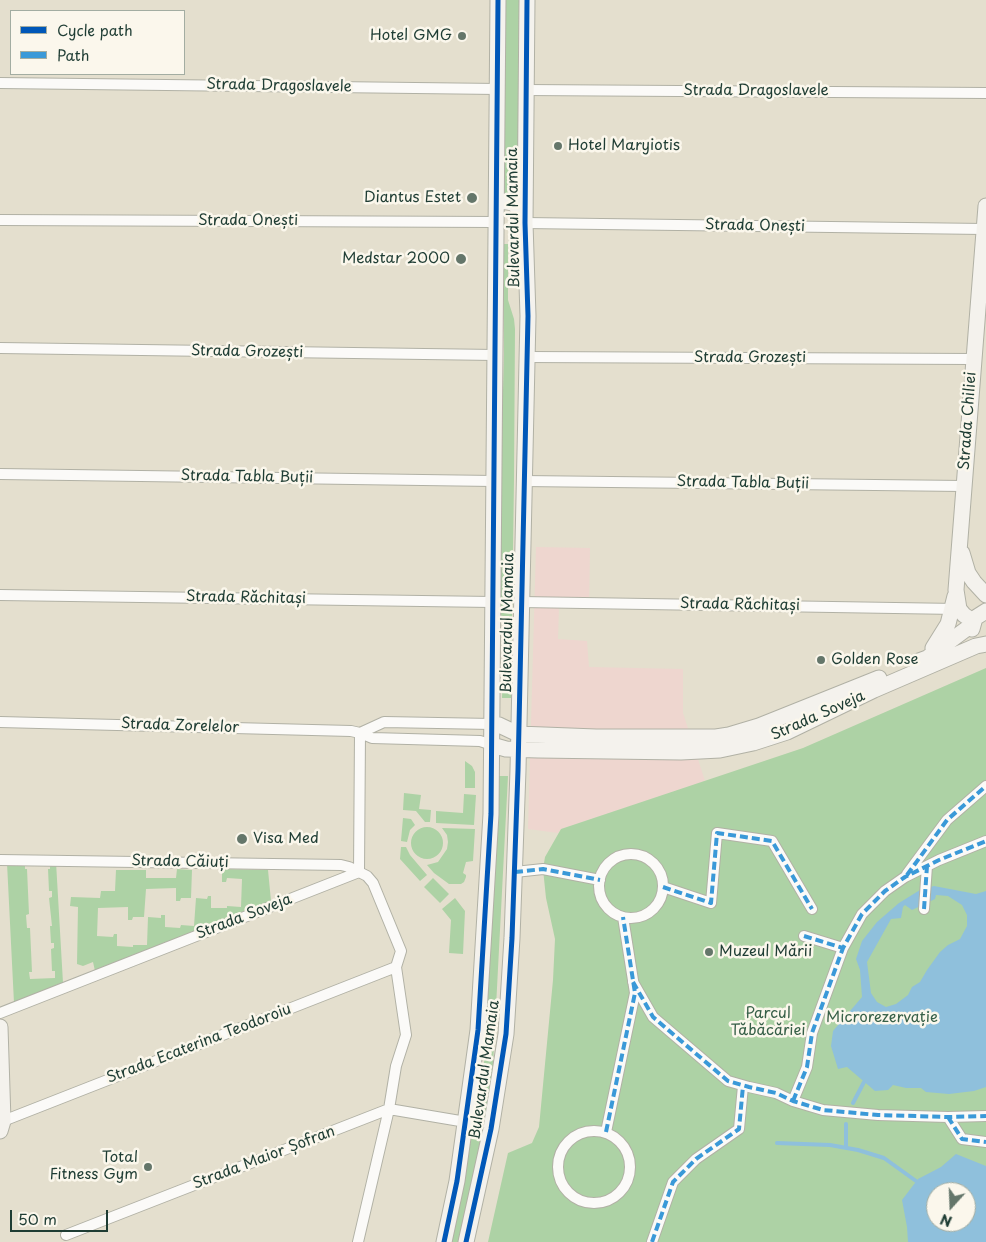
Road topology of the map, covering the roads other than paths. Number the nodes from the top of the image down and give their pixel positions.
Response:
1 (498, 0) edge
2 (527, 0) edge
3 (0, 83) edge
4 (498, 89) junction
5 (525, 90) junction
6 (986, 93) edge
7 (496, 204) junction
8 (986, 206) edge
9 (0, 220) edge
10 (496, 222) junction
11 (526, 223) junction
12 (984, 229) junction
13 (528, 316) junction
14 (0, 348) edge
15 (494, 355) junction
16 (527, 357) junction
17 (973, 359) junction
18 (0, 474) edge
19 (493, 481) junction
20 (523, 481) junction
21 (963, 486) junction
22 (960, 547) junction
23 (0, 595) edge
24 (986, 595) edge
25 (492, 602) junction
26 (521, 602) junction
27 (956, 609) junction
28 (986, 611) edge
29 (973, 623) junction
30 (986, 644) edge
31 (927, 658) junction
32 (0, 722) edge
33 (492, 724) junction
34 (360, 732) junction
35 (518, 734) junction
36 (492, 745) junction
37 (518, 750) junction
38 (986, 786) edge
39 (986, 841) edge
40 (0, 860) edge
41 (926, 866) junction
42 (358, 872) junction
43 (515, 872) junction
44 (906, 877) junction
45 (600, 880) junction
46 (663, 887) junction
47 (812, 909) dead end
48 (924, 909) dead end
49 (623, 917) junction
50 (804, 936) dead end
51 (843, 948) junction
52 (396, 967) junction
53 (633, 982) junction
54 (0, 1012) edge
55 (0, 1027) edge
56 (743, 1086) junction
57 (793, 1101) junction
58 (389, 1110) junction
59 (986, 1116) edge
60 (948, 1117) junction
61 (466, 1122) junction
62 (1, 1126) edge
63 (606, 1132) junction
64 (986, 1142) edge
65 (66, 1235) dead end
66 (358, 1242) edge
67 (444, 1242) edge
68 (466, 1242) edge
69 (652, 1242) edge

1 - 4 main road, Bulevardul Mamaia
2 - 5 main road, Bulevardul Mamaia
3 - 4 street, Strada Dragoslavele
4 - 7 main road, Bulevardul Mamaia
5 - 6 street, Strada Dragoslavele
5 - 11 main road, Bulevardul Mamaia
7 - 10 main road, Bulevardul Mamaia
7 - 13 main road
8 - 12 main road, Strada Chiliei
9 - 10 street, Strada Onești
10 - 15 main road, Bulevardul Mamaia
11 - 12 street, Strada Onești
11 - 13 main road, Bulevardul Mamaia
12 - 17 main road, Strada Chiliei
13 - 16 main road, Bulevardul Mamaia
14 - 15 street, Strada Grozești
15 - 19 main road, Bulevardul Mamaia
16 - 17 street, Strada Grozești
16 - 20 main road, Bulevardul Mamaia
17 - 21 main road, Strada Chiliei
18 - 19 street, Strada Tabla Buții
19 - 25 main road, Bulevardul Mamaia
20 - 21 street, Strada Tabla Buții
20 - 26 main road, Bulevardul Mamaia
21 - 22 main road, Strada Chiliei
22 - 24 main road, Strada Chiliei
22 - 27 main road, Strada Chiliei
23 - 25 street, Strada Răchitași
25 - 33 main road, Bulevardul Mamaia
26 - 27 street, Strada Răchitași
26 - 35 main road, Bulevardul Mamaia
27 - 29 main road
27 - 31 main road
28 - 29 main road, Strada Soveja
29 - 30 main road
29 - 31 main road, Strada Soveja
30 - 37 main road, Strada Soveja
31 - 35 main road, Strada Soveja
32 - 34 street, Strada Zorelelor
33 - 34 street, Strada Zorelelor
33 - 35 main road, Strada Soveja
33 - 36 main road, Bulevardul Mamaia
34 - 36 street, Strada Zorelelor
34 - 42 street
35 - 37 main road, Bulevardul Mamaia
36 - 37 main road, Strada Soveja
36 - 61 main road, Bulevardul Mamaia
37 - 43 main road, Bulevardul Mamaia
38 - 44 street
39 - 41 street
40 - 42 street, Strada Căiuți
41 - 44 street
41 - 48 street
42 - 52 street
42 - 54 street, Strada Soveja
43 - 45 street
43 - 68 main road, Bulevardul Mamaia
44 - 51 street
45 - 46 street
45 - 49 street
46 - 47 street
46 - 49 street
49 - 53 street
50 - 51 street
51 - 57 street
52 - 58 street
52 - 62 street, Strada Ecaterina Teodoroiu
53 - 56 street
53 - 63 street
55 - 62 main road
56 - 57 street
56 - 69 street
57 - 60 street
58 - 61 street
58 - 65 street, Strada Maior Șofran
58 - 66 street
59 - 60 street
60 - 64 street
61 - 67 main road, Bulevardul Mamaia
63 - 63 street

